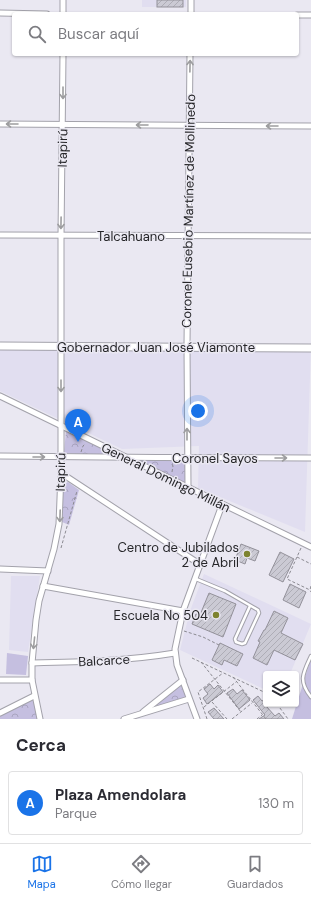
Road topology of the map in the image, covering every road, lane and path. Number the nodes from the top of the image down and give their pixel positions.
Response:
1 (63, 0) edge
2 (191, 0) edge
3 (62, 12) edge
4 (191, 12) edge
5 (0, 14) edge
6 (12, 14) edge
7 (299, 15) edge
8 (311, 15) edge
9 (62, 56) edge
10 (190, 56) edge
11 (0, 124) edge
12 (62, 125) junction
13 (189, 125) junction
14 (311, 126) edge
15 (0, 235) edge
16 (61, 236) junction
17 (311, 236) edge
18 (188, 237) junction
19 (0, 346) edge
20 (187, 346) junction
21 (61, 347) junction
22 (311, 348) edge
23 (0, 396) edge
24 (60, 425) junction
25 (89, 439) junction
26 (81, 440) dead end
27 (83, 446) junction
28 (0, 456) edge
29 (80, 456) junction
30 (61, 457) junction
31 (127, 457) junction
32 (168, 458) junction
33 (187, 458) junction
34 (311, 458) edge
35 (61, 473) junction
36 (171, 479) junction
37 (79, 485) junction
38 (188, 487) junction
39 (222, 505) junction
40 (303, 544) junction
41 (311, 548) edge
42 (59, 552) dead end
43 (297, 557) junction
44 (201, 564) junction
45 (311, 564) edge
46 (0, 569) edge
47 (48, 571) junction
48 (195, 579) junction
49 (43, 586) junction
50 (311, 586) edge
51 (310, 591) edge
52 (250, 606) junction
53 (184, 611) junction
54 (179, 630) junction
55 (219, 645) dead end
56 (175, 653) junction
57 (311, 656) edge
58 (192, 658) dead end
59 (201, 662) junction
60 (32, 663) junction
61 (223, 672) junction
62 (233, 677) junction
63 (215, 679) junction
64 (0, 680) edge
65 (32, 680) junction
66 (182, 680) junction
67 (237, 682) junction
68 (225, 692) junction
69 (263, 692) edge
70 (34, 696) junction
71 (311, 697) edge
72 (189, 699) junction
73 (212, 702) junction
74 (252, 702) junction
75 (279, 707) edge
76 (204, 708) junction
77 (0, 712) edge
78 (241, 712) junction
79 (262, 714) junction
80 (139, 715) junction
81 (40, 719) edge
82 (124, 719) edge
83 (134, 719) edge
84 (197, 719) edge
85 (207, 719) edge
86 (227, 719) edge
87 (232, 719) edge
88 (257, 719) edge
89 (266, 719) edge
90 (288, 719) edge

1 - 3 street
2 - 4 street
5 - 6 street
7 - 8 street
9 -> 12 street, Itapirú
13 -> 10 street, Coronel Eusebio Martínez de Mollinedo
12 -> 11 street
13 -> 12 street
12 -> 16 street, Itapirú
14 -> 13 street
13 - 18 street, Coronel Eusebio Martínez de Mollinedo
15 - 16 street, Talcahuano
16 - 18 street, Talcahuano
16 - 21 street, Itapirú
17 - 18 street, Talcahuano
18 - 20 street, Coronel Eusebio Martínez de Mollinedo
19 - 21 street, Gobernador Juan José Viamonte
20 - 21 street, Gobernador Juan José Viamonte
20 - 22 street, Gobernador Juan José Viamonte
33 -> 20 street, Coronel Eusebio Martínez de Mollinedo
21 -> 24 street, Itapirú
23 - 24 street, General Domingo Millán
24 - 25 street, General Domingo Millán
24 - 30 street, Itapirú
25 - 27 path
25 - 31 street, General Domingo Millán
26 - 27 path
27 - 29 path
28 -> 30 street, Coronel Sayos
29 - 30 street, Coronel Sayos
29 - 31 street, Coronel Sayos
30 - 35 street, Itapirú
31 - 32 street, Coronel Sayos
31 - 36 street, General Domingo Millán
32 - 33 street, Coronel Sayos
32 - 36 path
33 -> 34 street, Coronel Sayos
33 - 38 street, Coronel Eusebio Martínez de Mollinedo
35 - 37 street
35 -> 47 street, Itapirú
36 - 38 street, General Domingo Millán
37 - 42 path
37 - 44 street
38 - 39 street, General Domingo Millán
39 - 40 street, General Domingo Millán
39 - 44 street
40 - 41 street, General Domingo Millán
40 - 43 path
43 - 45 path
43 - 51 path
44 - 48 street
46 - 47 street
47 - 49 street, Itapirú
48 - 52 lane
48 - 53 street
49 - 53 street
49 -> 60 street, Itapirú
50 - 51 path
52 - 52 lane
53 - 54 street
54 - 55 path
54 - 56 street
56 - 60 street, Balcarce
56 - 66 street
57 - 71 lane
58 - 59 path
59 - 61 path
59 - 63 path
60 - 65 street, Itapirú
61 - 62 path
61 - 63 path
62 - 67 path
62 - 69 path
63 - 68 path
63 - 76 path
64 - 65 street
65 - 70 street, Itapirú
66 - 72 street
66 - 80 street
67 - 68 path
67 - 74 path
68 - 73 path
68 - 78 path
70 - 77 street
70 - 81 street, Itapirú
72 - 80 street
72 - 84 street
73 - 76 path
73 - 86 path
74 - 78 path
74 - 79 path
75 - 90 path
76 - 85 path
78 - 87 path
79 - 88 path
79 - 89 path
80 - 82 street
80 - 83 street

